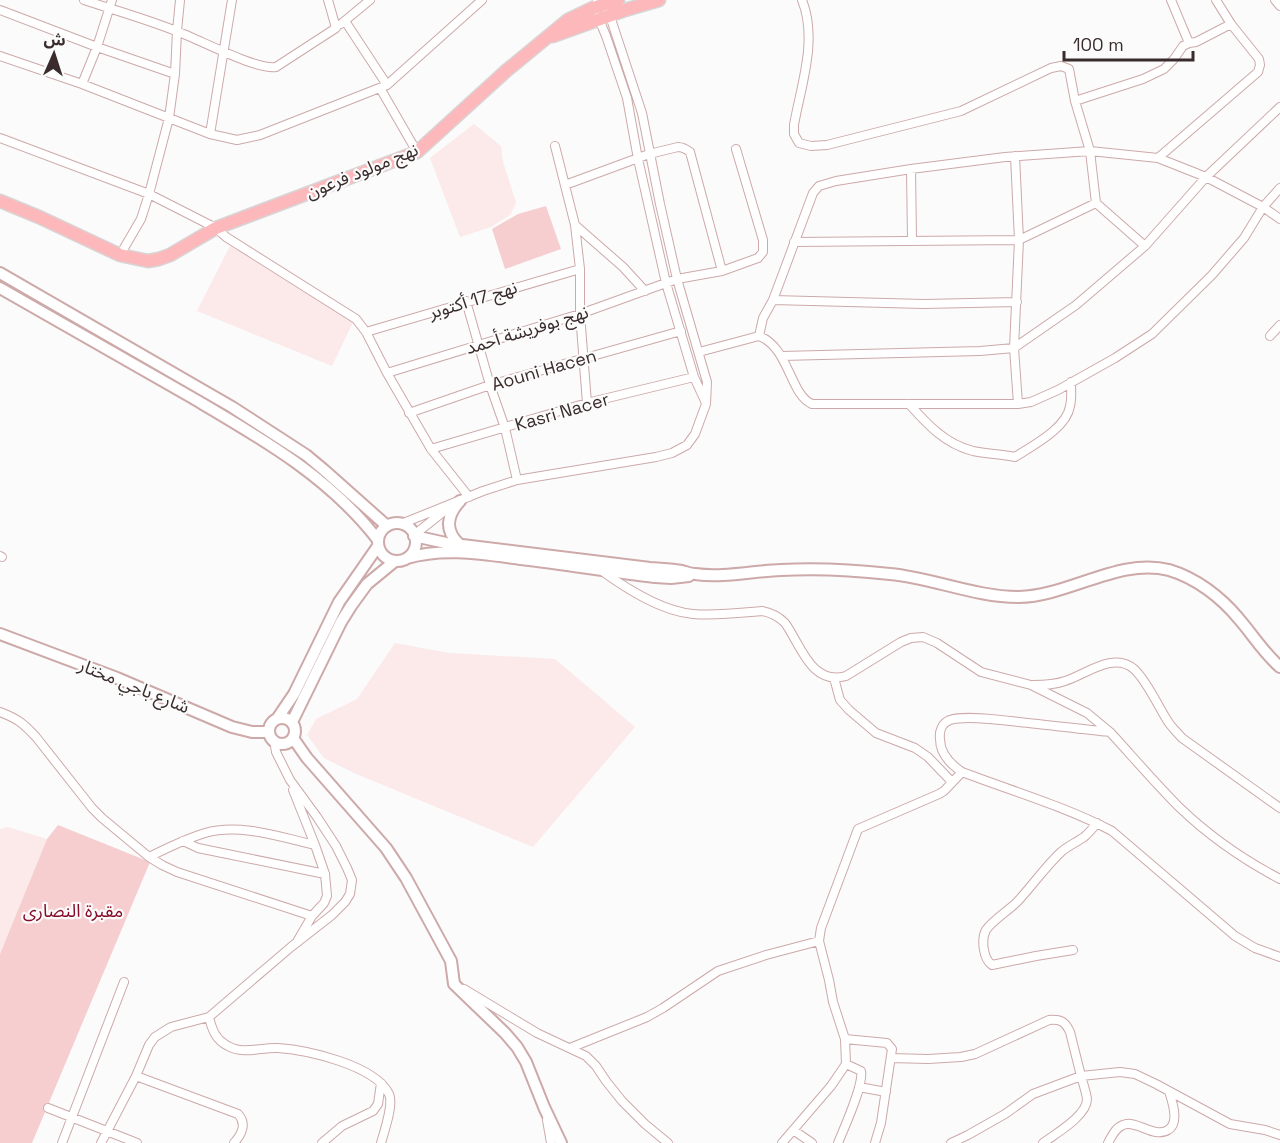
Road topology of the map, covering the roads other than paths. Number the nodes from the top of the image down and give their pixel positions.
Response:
1 (84, 0) edge
2 (112, 0) edge
3 (180, 0) edge
4 (232, 0) edge
5 (328, 0) edge
6 (370, 0) edge
7 (482, 0) edge
8 (658, 0) edge
9 (802, 0) edge
10 (1171, 0) edge
11 (1216, 0) edge
12 (1275, 0) edge
13 (605, 5) edge
14 (1280, 6) edge
15 (109, 9) junction
16 (0, 10) edge
17 (345, 21) junction
18 (1231, 24) junction
19 (336, 28) junction
20 (177, 31) junction
21 (1189, 43) junction
22 (97, 47) junction
23 (224, 52) junction
24 (0, 56) edge
25 (175, 74) junction
26 (82, 84) junction
27 (383, 87) junction
28 (1075, 101) junction
29 (1280, 106) edge
30 (169, 118) junction
31 (210, 134) junction
32 (0, 138) edge
33 (555, 146) dead end
34 (736, 149) dead end
35 (1090, 151) junction
36 (417, 152) junction
37 (649, 154) junction
38 (1015, 156) junction
39 (1158, 158) junction
40 (638, 159) junction
41 (911, 169) junction
42 (1206, 177) junction
43 (565, 185) junction
44 (1280, 188) edge
45 (149, 194) junction
46 (0, 201) edge
47 (1096, 203) junction
48 (1263, 207) junction
49 (1280, 219) edge
50 (574, 225) junction
51 (216, 228) junction
52 (912, 240) junction
53 (1019, 240) junction
54 (794, 242) junction
55 (1145, 246) junction
56 (120, 255) junction
57 (580, 269) junction
58 (722, 271) junction
59 (0, 273) edge
60 (677, 279) junction
61 (666, 283) junction
62 (0, 288) edge
63 (645, 291) junction
64 (773, 300) junction
65 (466, 301) junction
66 (1017, 302) junction
67 (580, 314) junction
68 (1280, 325) edge
69 (681, 331) junction
70 (366, 332) junction
71 (759, 336) junction
72 (1270, 336) dead end
73 (479, 344) junction
74 (1014, 348) junction
75 (699, 352) junction
76 (782, 356) junction
77 (584, 358) junction
78 (387, 373) junction
79 (694, 377) junction
80 (1071, 382) junction
81 (490, 385) junction
82 (587, 403) junction
83 (706, 404) junction
84 (909, 404) junction
85 (1018, 404) junction
86 (410, 412) junction
87 (505, 428) junction
88 (431, 449) junction
89 (517, 480) junction
90 (461, 500) junction
91 (401, 524) junction
92 (387, 526) junction
93 (414, 535) junction
94 (378, 543) junction
95 (459, 544) junction
96 (401, 559) junction
97 (600, 567) junction
98 (0, 634) edge
99 (1280, 667) edge
100 (834, 678) junction
101 (1031, 685) junction
102 (0, 712) edge
103 (277, 719) junction
104 (292, 722) junction
105 (1110, 732) junction
106 (272, 736) junction
107 (293, 738) junction
108 (962, 772) junction
109 (290, 780) junction
110 (952, 782) junction
111 (1280, 808) edge
112 (1097, 823) junction
113 (183, 841) junction
114 (315, 845) junction
115 (149, 857) junction
116 (325, 874) junction
117 (1280, 879) edge
118 (312, 915) junction
119 (819, 941) junction
120 (291, 947) junction
121 (1073, 950) dead end
122 (1280, 957) edge
123 (124, 982) dead end
124 (454, 984) junction
125 (208, 1017) junction
126 (845, 1039) junction
127 (570, 1048) junction
128 (891, 1058) junction
129 (846, 1064) junction
130 (136, 1076) junction
131 (1081, 1076) junction
132 (381, 1083) junction
133 (859, 1087) junction
134 (1169, 1091) junction
135 (886, 1092) junction
136 (544, 1107) junction
137 (48, 1108) dead end
138 (71, 1117) junction
139 (106, 1131) junction
140 (793, 1131) junction
141 (1280, 1135) edge
142 (62, 1143) edge
143 (100, 1143) edge
144 (137, 1143) edge
145 (234, 1143) edge
146 (322, 1143) edge
147 (381, 1143) edge
148 (551, 1143) edge
149 (561, 1143) edge
150 (668, 1143) edge
151 (782, 1143) edge
152 (812, 1143) edge
153 (838, 1143) edge
154 (875, 1143) edge
155 (951, 1143) edge
156 (1043, 1143) edge
157 (1108, 1143) edge

1 - 15 street
2 - 15 street
3 - 20 street
4 - 23 street
5 - 19 street
6 - 17 street
7 - 27 street
8 - 13 main road, نهج مولود فرعون
9 - 28 street
10 - 21 street
11 - 18 street
12 - 14 street
13 - 36 main road, نهج مولود فرعون
13 - 37 street
13 - 40 street
15 - 20 street
15 - 22 street
16 - 22 street
17 - 19 street
17 - 27 street
18 - 21 street
18 - 39 street
19 - 23 street
20 - 23 street
20 - 25 street
21 - 28 street
22 - 25 street
22 - 26 street
23 - 31 street
24 - 26 street
25 - 30 street
26 - 30 street
27 - 31 street
27 - 36 street
28 - 35 street
29 - 42 street
30 - 31 street
30 - 45 street
32 - 45 street
33 - 43 street
34 - 58 street, نهج بوفريشة أحمد
35 - 38 street
35 - 39 street
35 - 47 street
36 - 51 main road, نهج مولود فرعون
37 - 40 street
37 - 58 street
37 - 60 street
38 - 41 street
38 - 53 street
39 - 42 street
40 - 43 street
40 - 61 street
41 - 52 street
41 - 54 street
42 - 48 street
42 - 55 street
43 - 50 street
44 - 48 street
45 - 51 street
45 - 56 street
46 - 56 main road, نهج مولود فرعون
47 - 53 street
47 - 55 street
48 - 49 street
48 - 80 street
50 - 57 street
50 - 63 street
51 - 56 main road, نهج مولود فرعون
51 - 70 street
52 - 53 street
52 - 54 street
53 - 66 street
54 - 64 street
55 - 74 street
57 - 65 street, نهج 17 أكتوبر
57 - 67 street
58 - 60 street, نهج بوفريشة أحمد
59 - 92 street
60 - 61 street, نهج بوفريشة أحمد
60 - 75 street
61 - 63 street, نهج بوفريشة أحمد
61 - 69 street
62 - 94 street
63 - 67 street, نهج بوفريشة أحمد
64 - 66 street
64 - 71 street
65 - 70 street, نهج 17 أكتوبر
65 - 73 street
66 - 74 street
67 - 73 street, نهج بوفريشة أحمد
67 - 77 street
68 - 72 street
69 - 77 street, Aouni Hacen
69 - 79 street
70 - 78 street
71 - 75 street
71 - 76 street
73 - 78 street, نهج بوفريشة أحمد
73 - 81 street
74 - 76 street
74 - 85 street
75 - 83 street
76 - 84 street
77 - 81 street, Aouni Hacen
77 - 82 street
78 - 86 street
79 - 82 street, Kasri Nacer
79 - 83 street
80 - 84 street
80 - 85 street
81 - 86 street, Aouni Hacen
81 - 87 street
82 - 87 street, Kasri Nacer
83 - 89 street
84 - 85 street
86 - 88 street
87 - 88 street, Kasri Nacer
87 - 89 street
88 - 90 street
89 - 90 street
90 - 91 street
90 - 93 street
90 - 95 street
91 - 92 street
91 - 93 street
92 - 94 street
93 - 95 street
93 - 96 street
94 - 96 street
94 - 103 street
95 - 97 street
96 - 97 street
96 - 104 street
97 - 99 street
97 - 100 street
98 - 106 street, شارع باجي مختار
100 - 101 street
100 - 110 street
101 - 105 street
101 - 111 street
102 - 115 street
103 - 104 street
103 - 106 street
104 - 107 street
105 - 108 street
105 - 117 street
106 - 107 street
106 - 109 street
107 - 124 street
108 - 110 street
108 - 112 street
109 - 114 street
109 - 120 street
110 - 119 street
112 - 121 street
112 - 122 street
113 - 114 street
113 - 115 street
113 - 116 street
114 - 116 street
115 - 118 street
116 - 118 street
118 - 120 street
119 - 126 street
119 - 127 street
120 - 125 street
123 - 138 street
124 - 127 street
124 - 136 street
125 - 130 street
125 - 132 street
126 - 128 street
126 - 129 street
127 - 150 street
128 - 131 street
128 - 135 street
129 - 133 street
129 - 140 street
130 - 139 street
130 - 145 street
131 - 134 street
131 - 155 street
131 - 156 street
132 - 146 street
132 - 147 street
133 - 135 street
133 - 153 street
134 - 141 street
134 - 157 street
135 - 154 street
136 - 148 street
136 - 149 street
137 - 138 street
138 - 139 street
138 - 142 street
139 - 143 street
139 - 144 street
140 - 151 street
140 - 152 street

